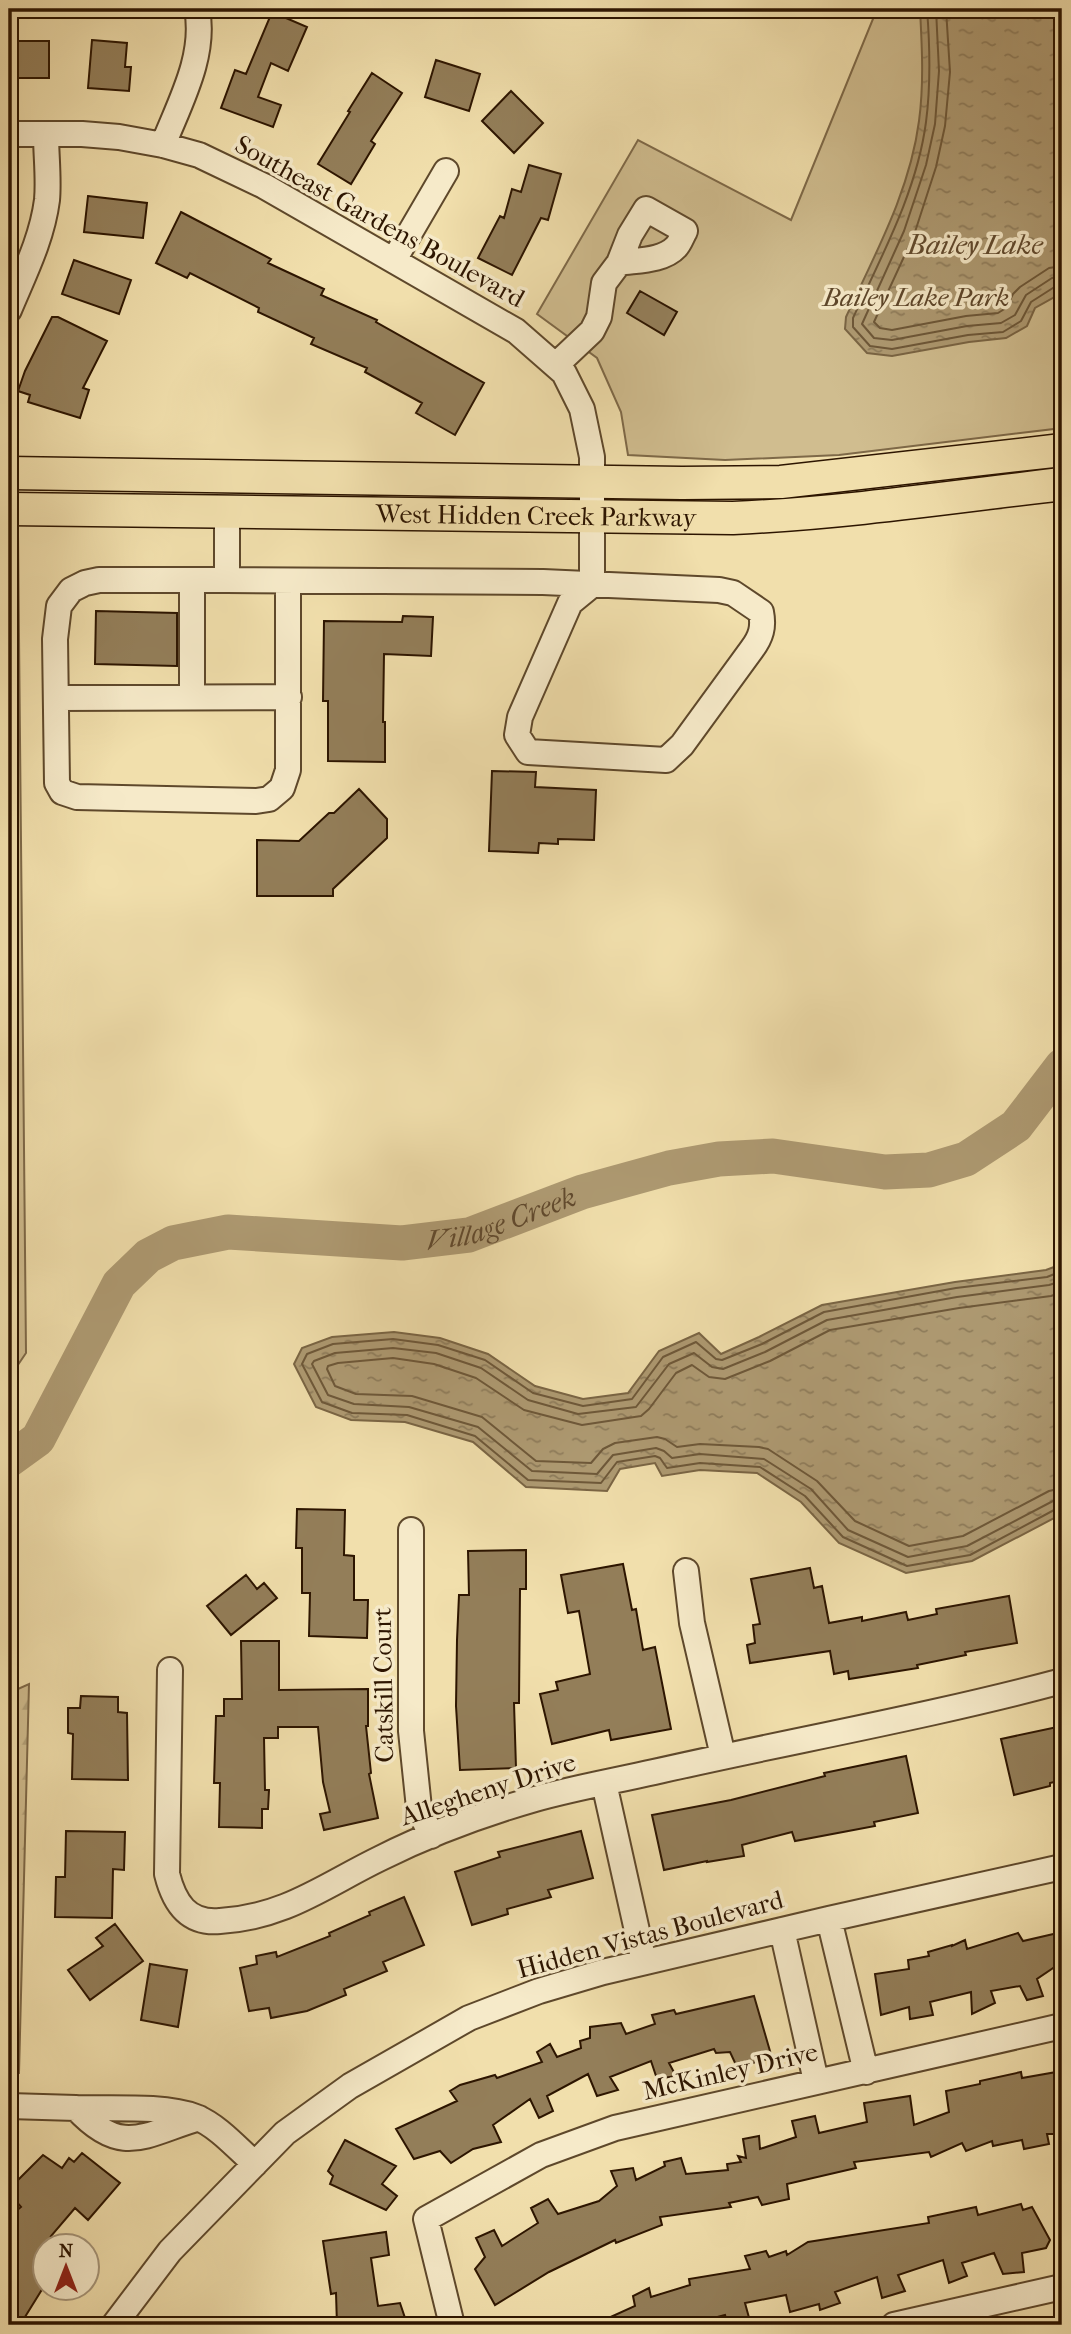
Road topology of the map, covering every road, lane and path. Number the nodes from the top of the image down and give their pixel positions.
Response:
1 (197, 9) edge
2 (9, 134) edge
3 (46, 134) junction
4 (163, 145) junction
5 (446, 171) dead end
6 (394, 260) junction
7 (619, 263) dead end
8 (9, 310) edge
9 (556, 365) junction
10 (1062, 450) edge
11 (9, 473) edge
12 (592, 480) junction
13 (1062, 484) edge
14 (9, 509) edge
15 (227, 512) junction
16 (592, 515) junction
17 (192, 580) junction
18 (227, 580) junction
19 (288, 581) junction
20 (592, 584) junction
21 (289, 697) junction
22 (56, 698) junction
23 (192, 698) junction
24 (411, 1530) dead end
25 (686, 1570) dead end
26 (170, 1670) dead end
27 (1062, 1681) edge
28 (723, 1756) junction
29 (604, 1783) junction
30 (432, 1836) junction
31 (1062, 1867) edge
32 (829, 1919) junction
33 (782, 1930) junction
34 (643, 1962) junction
35 (1062, 2026) edge
36 (866, 2072) junction
37 (816, 2081) junction
38 (9, 2106) edge
39 (255, 2164) junction
40 (1062, 2287) edge
41 (114, 2325) edge
42 (452, 2325) edge
43 (894, 2325) edge

1 - 4 street
2 - 3 street, Southeast Gardens Boulevard
3 - 4 street, Southeast Gardens Boulevard
3 - 8 street
4 - 6 street, Southeast Gardens Boulevard
5 - 6 street
6 - 9 street, Southeast Gardens Boulevard
7 - 9 street
9 - 12 street, Southeast Gardens Boulevard
10 - 12 main road, West Hidden Creek Parkway
11 - 12 main road, West Hidden Creek Parkway
12 - 16 street, Southeast Gardens Boulevard
13 - 16 main road, West Hidden Creek Parkway
14 - 15 main road, West Hidden Creek Parkway
15 - 16 main road, West Hidden Creek Parkway
15 - 18 street
16 - 20 street, Southeast Gardens Boulevard
17 - 18 street
17 - 22 street
17 - 23 street
18 - 19 street
19 - 20 street
19 - 21 street
20 - 20 street
21 - 22 street
21 - 23 street
22 - 23 street
24 - 30 street, Catskill Court
25 - 28 street
26 - 30 street, Allegheny Drive
27 - 28 street, Allegheny Drive
28 - 29 street, Allegheny Drive
29 - 30 street, Allegheny Drive
29 - 34 street
31 - 32 street, Hidden Vistas Boulevard
32 - 33 street, Hidden Vistas Boulevard
32 - 36 street
33 - 34 street, Hidden Vistas Boulevard
33 - 37 street
34 - 39 street, Hidden Vistas Boulevard
35 - 36 street, McKinley Drive
36 - 37 street, McKinley Drive
37 - 42 street, McKinley Drive
38 - 39 street
39 - 41 street, Hidden Vistas Boulevard
40 - 43 street

